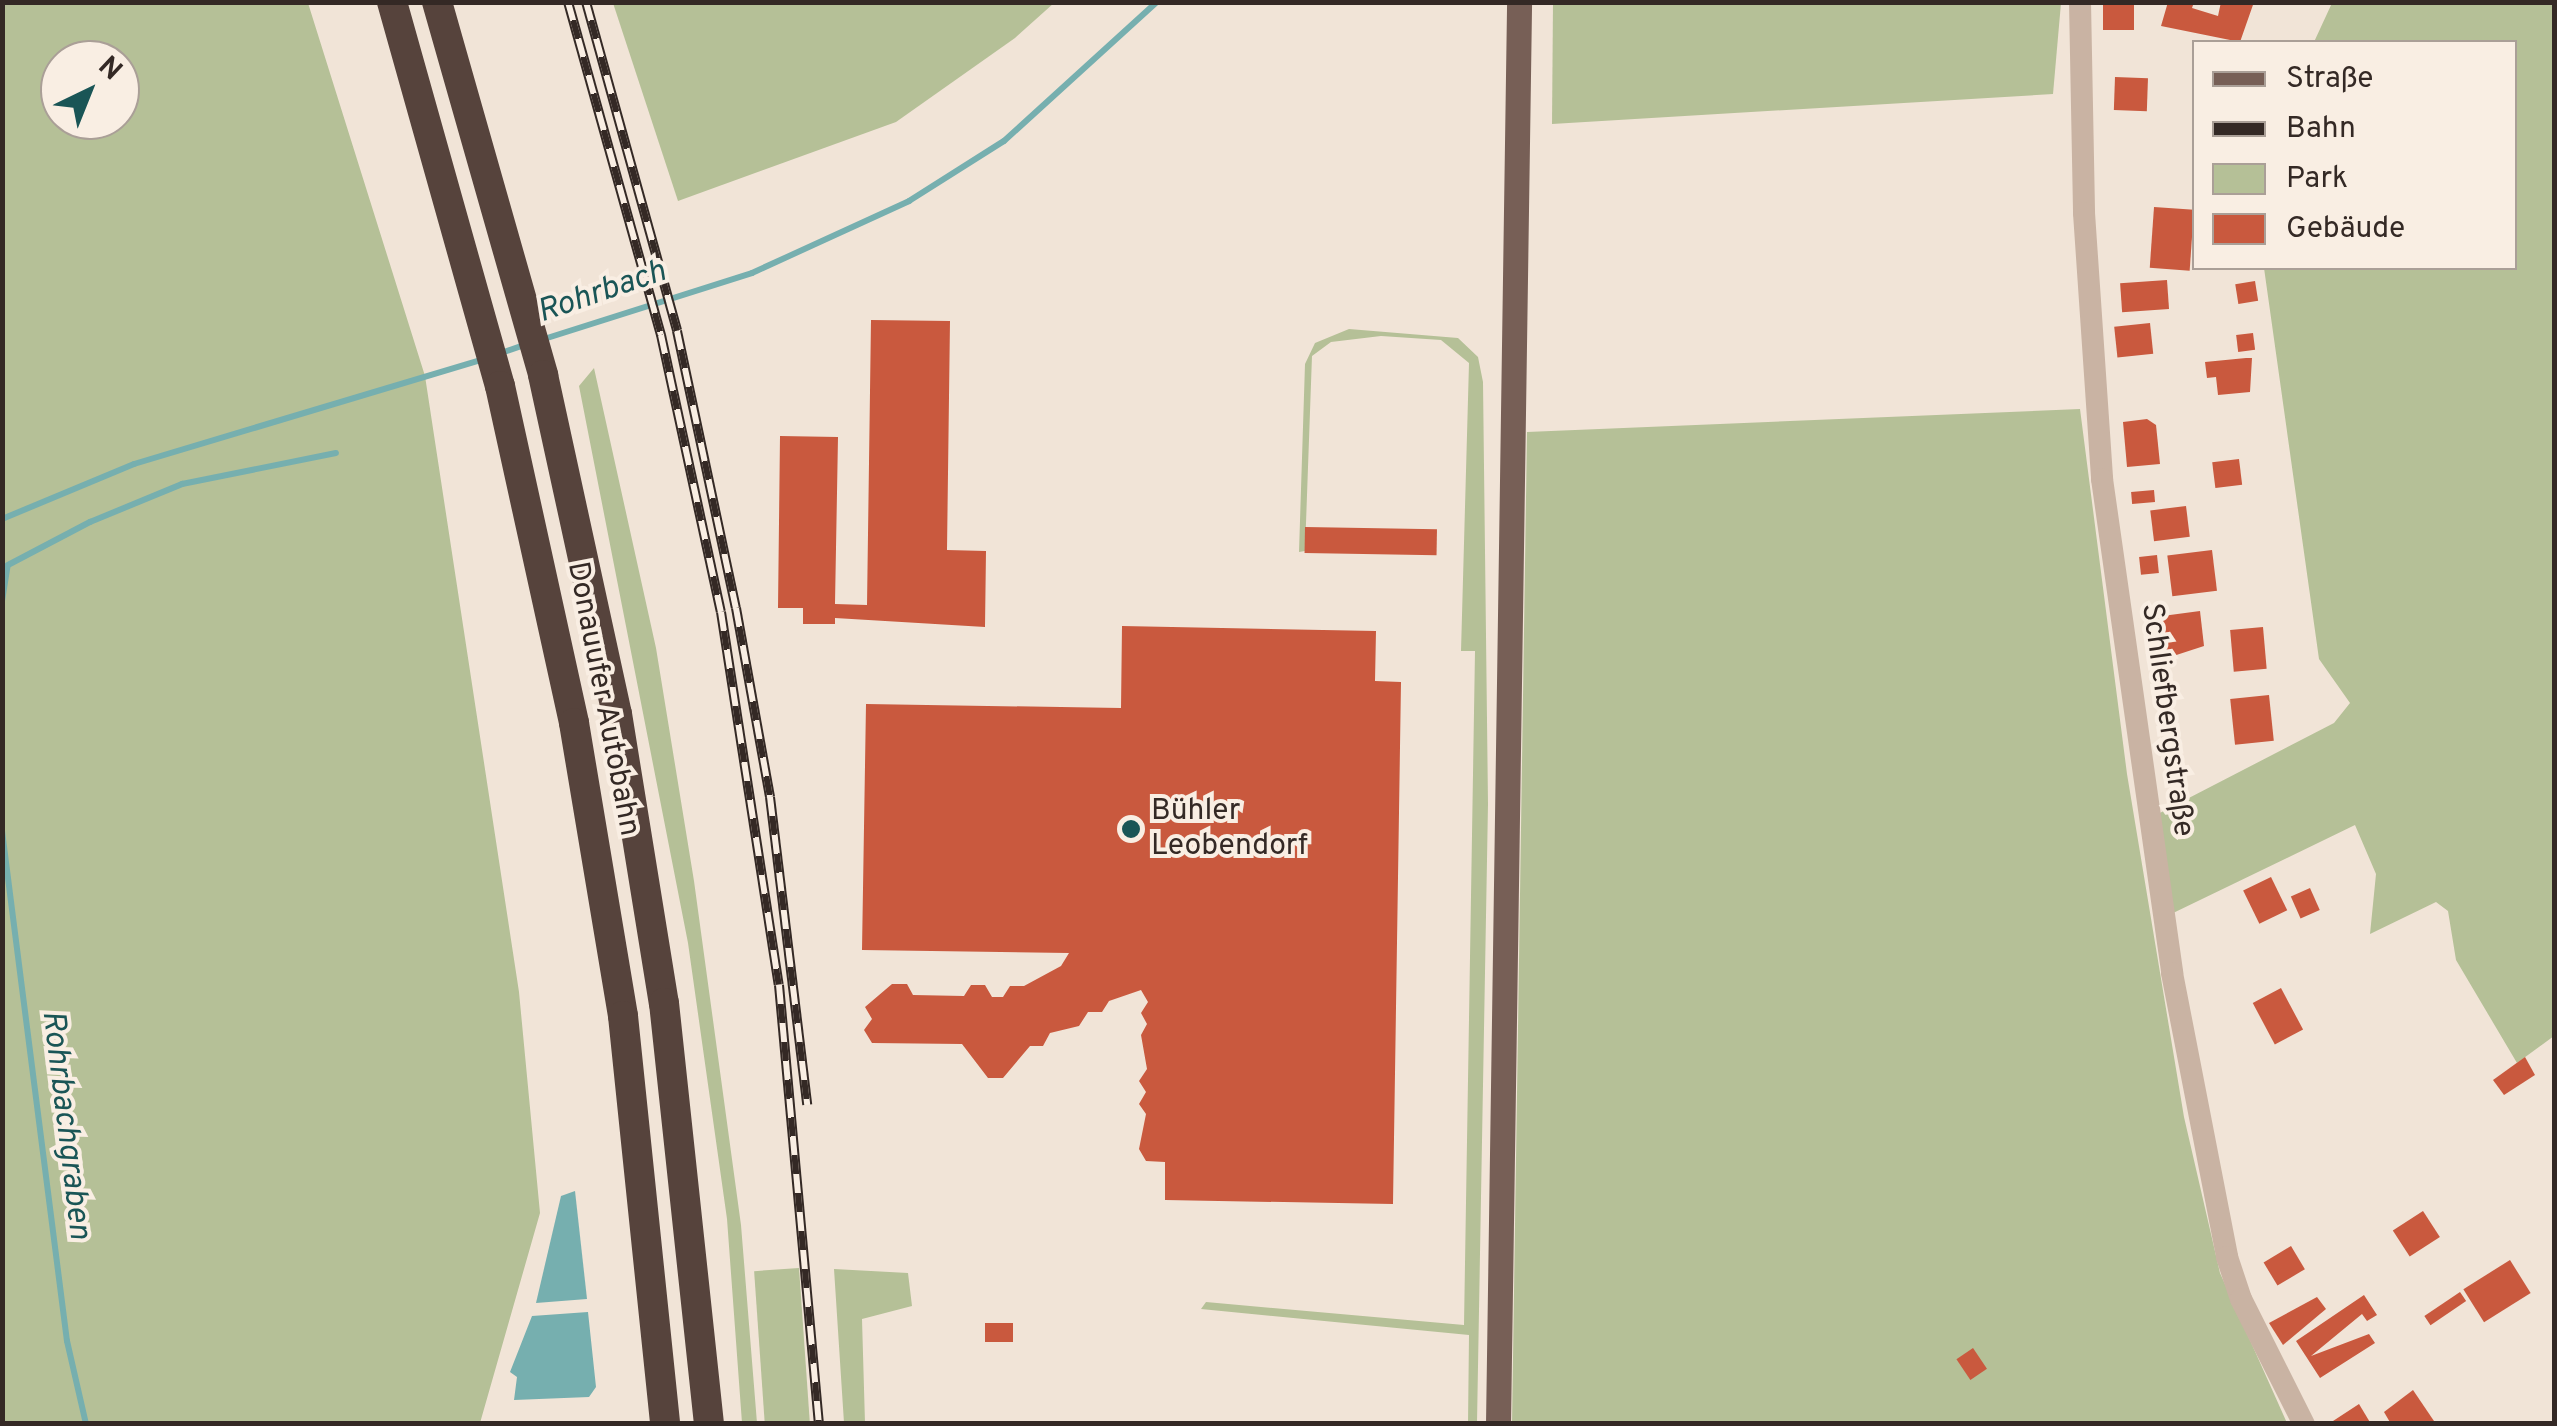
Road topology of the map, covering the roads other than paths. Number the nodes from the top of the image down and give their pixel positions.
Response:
1 (392, 2) edge
2 (437, 2) edge
3 (1519, 2) edge
4 (2080, 2) edge
5 (665, 1424) edge
6 (709, 1424) edge
7 (1498, 1424) edge
8 (2304, 1424) edge

1 - 5 highway, Donauufer Autobahn
2 - 6 highway, Donauufer Autobahn
3 - 7 main road
4 - 8 street, Schliefbergstraße

